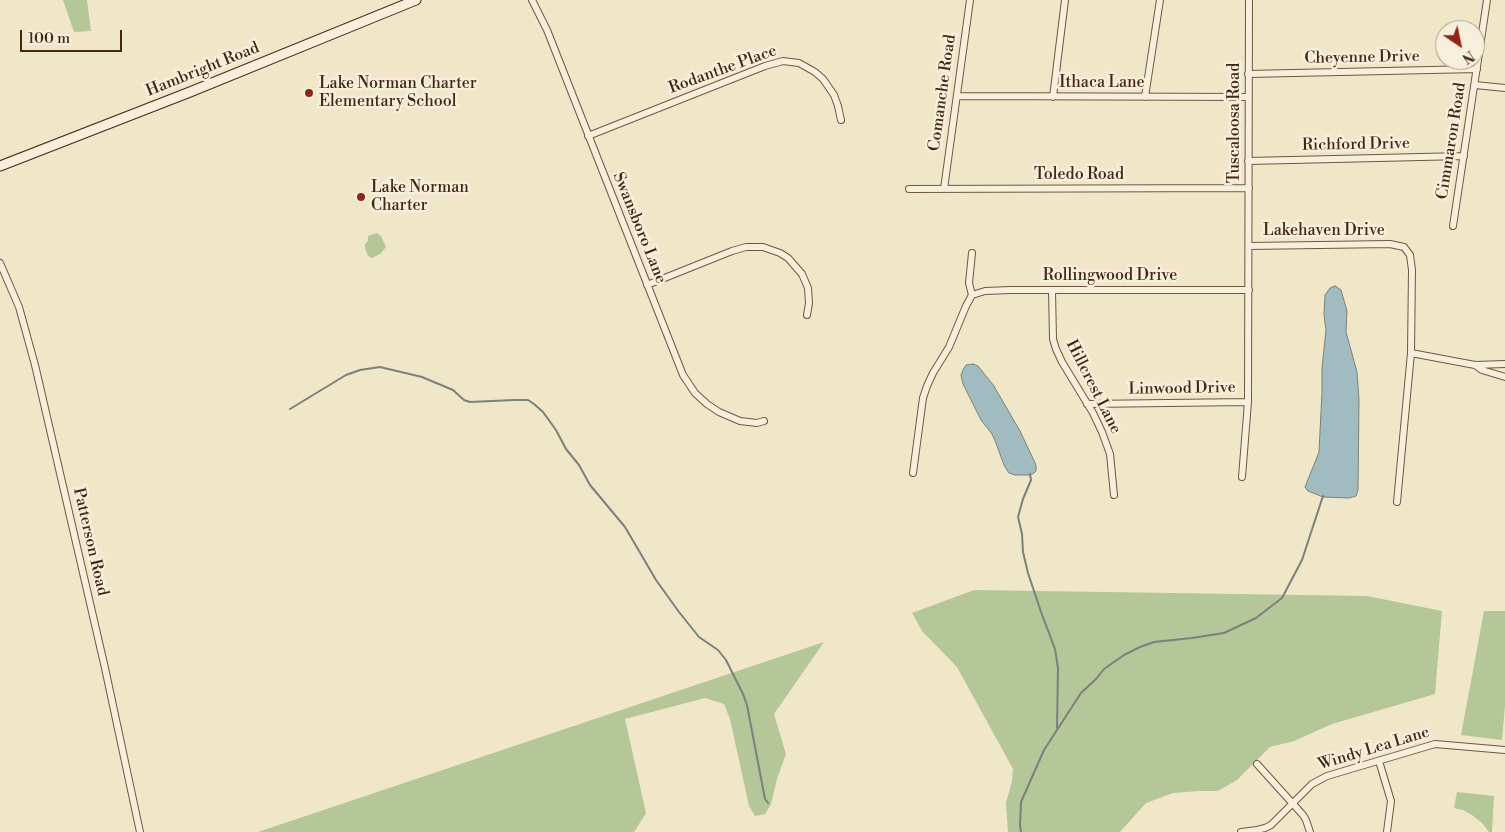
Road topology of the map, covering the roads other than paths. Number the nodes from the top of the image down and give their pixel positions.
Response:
1 (416, 0) edge
2 (532, 0) edge
3 (970, 0) edge
4 (1065, 0) edge
5 (1160, 0) edge
6 (1249, 0) edge
7 (1487, 0) edge
8 (1484, 20) edge
9 (1435, 70) edge
10 (1477, 70) edge
11 (1248, 74) junction
12 (1475, 85) junction
13 (1505, 88) edge
14 (956, 96) junction
15 (1053, 97) junction
16 (1145, 97) junction
17 (1248, 97) junction
18 (841, 120) dead end
19 (588, 136) junction
20 (1464, 156) junction
21 (1248, 161) junction
22 (0, 166) edge
23 (1248, 188) junction
24 (909, 189) dead end
25 (944, 189) junction
26 (1453, 226) dead end
27 (1249, 246) junction
28 (972, 252) dead end
29 (0, 263) edge
30 (647, 285) junction
31 (1052, 290) junction
32 (1249, 290) junction
33 (972, 295) junction
34 (807, 314) dead end
35 (1411, 353) junction
36 (1475, 364) junction
37 (1505, 364) edge
38 (1505, 377) edge
39 (1248, 402) junction
40 (1087, 404) junction
41 (764, 421) dead end
42 (913, 473) dead end
43 (1242, 478) dead end
44 (1114, 495) dead end
45 (1398, 502) dead end
46 (1505, 750) edge
47 (1379, 761) junction
48 (1257, 764) dead end
49 (1292, 803) junction
50 (140, 832) edge
51 (1240, 832) edge
52 (1310, 832) edge
53 (1387, 832) edge

1 - 22 main road, Hambright Road
2 - 19 street, Swansboro Lane
3 - 14 street, Comanche Road
4 - 15 street
5 - 16 street
6 - 11 street, Tuscaloosa Road
7 - 8 street, Cimmaron Road
9 - 11 street, Cheyenne Drive
10 - 12 street, Cimmaron Road
11 - 17 street, Tuscaloosa Road
12 - 13 street
12 - 20 street, Cimmaron Road
14 - 15 street, Ithaca Lane
14 - 25 street, Comanche Road
15 - 16 street, Ithaca Lane
16 - 17 street, Ithaca Lane
17 - 21 street, Tuscaloosa Road
18 - 19 street, Rodanthe Place
19 - 30 street, Swansboro Lane
20 - 21 street, Richford Drive
20 - 26 street, Cimmaron Road
21 - 23 street, Tuscaloosa Road
23 - 25 street, Toledo Road
23 - 27 street, Tuscaloosa Road
24 - 25 street, Toledo Road
27 - 32 street, Lakehaven Drive
27 - 35 street, Lakehaven Drive
28 - 33 street
29 - 50 street, Patterson Road
30 - 34 street
30 - 41 street, Swansboro Lane
31 - 32 street, Rollingwood Drive
31 - 33 street, Rollingwood Drive
31 - 40 street, Hillcrest Lane
32 - 39 street, Lakehaven Drive
33 - 42 street
35 - 36 street
35 - 45 street, Lakehaven Drive
36 - 37 street
36 - 38 street
39 - 40 street, Linwood Drive
39 - 43 street, Lakehaven Drive
40 - 44 street, Hillcrest Lane
46 - 47 street, Windy Lea Lane
47 - 49 street, Windy Lea Lane
47 - 53 street
48 - 49 street
49 - 51 street, Windy Lea Lane
49 - 52 street

